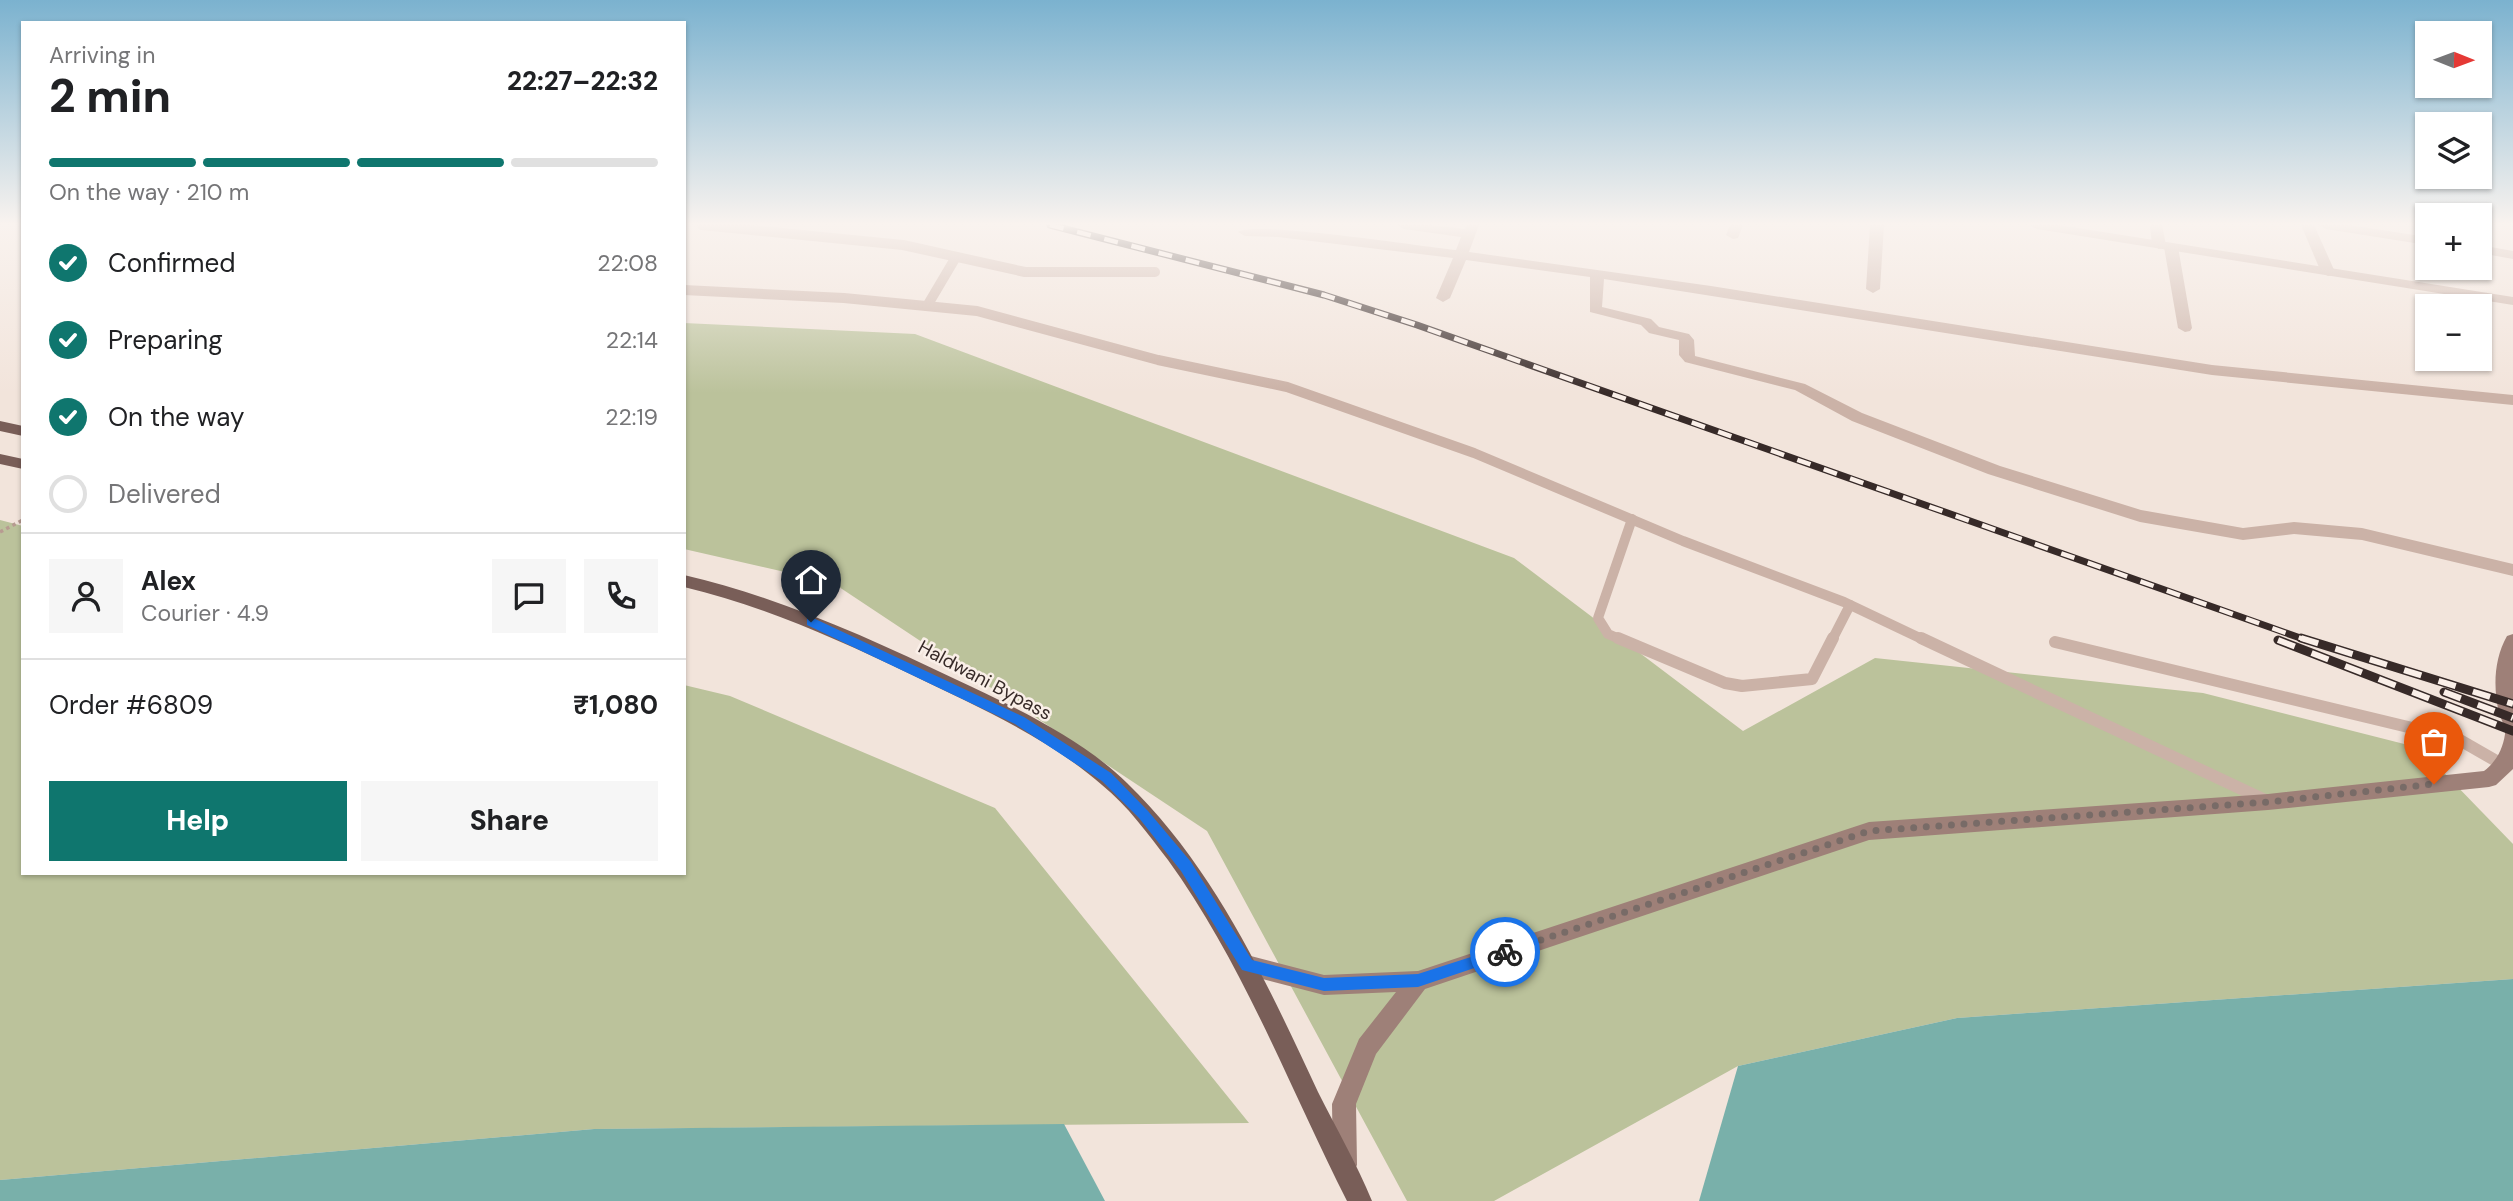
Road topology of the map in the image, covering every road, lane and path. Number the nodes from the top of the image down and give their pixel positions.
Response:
1 (942, 281) edge
2 (1450, 281) edge
3 (1597, 281) edge
4 (1642, 281) edge
5 (1873, 281) edge
6 (2174, 281) edge
7 (2386, 281) edge
8 (1873, 289) dead end
9 (686, 290) edge
10 (1443, 298) dead end
11 (2513, 301) edge
12 (927, 306) junction
13 (2185, 328) dead end
14 (2513, 400) edge
15 (0, 426) edge
16 (21, 430) edge
17 (0, 459) edge
18 (21, 464) edge
19 (1632, 519) junction
20 (21, 521) edge
21 (0, 532) edge
22 (2513, 570) edge
23 (686, 581) edge
24 (1850, 605) junction
25 (2513, 641) edge
26 (2055, 642) dead end
27 (2513, 727) edge
28 (2513, 737) edge
29 (2505, 766) junction
30 (2268, 802) junction
31 (1247, 965) junction
32 (1418, 981) junction
33 (1345, 1172) junction
34 (1360, 1201) edge

1 - 12 lane
2 - 10 street
3 - 22 street
4 - 14 street
5 - 8 street
6 - 13 street
7 - 11 street
9 - 12 lane
12 - 19 lane
15 - 16 main road
17 - 18 main road
19 - 24 lane
19 - 24 lane
20 - 21 path
23 - 31 main road, Haldwani Bypass
24 - 30 lane
25 - 27 main road
26 - 29 lane
28 - 29 main road
29 - 30 main road
30 - 32 main road
31 - 32 main road
31 - 33 main road, Haldwani Bypass
32 - 33 main road
33 - 34 main road, Haldwani Bypass

